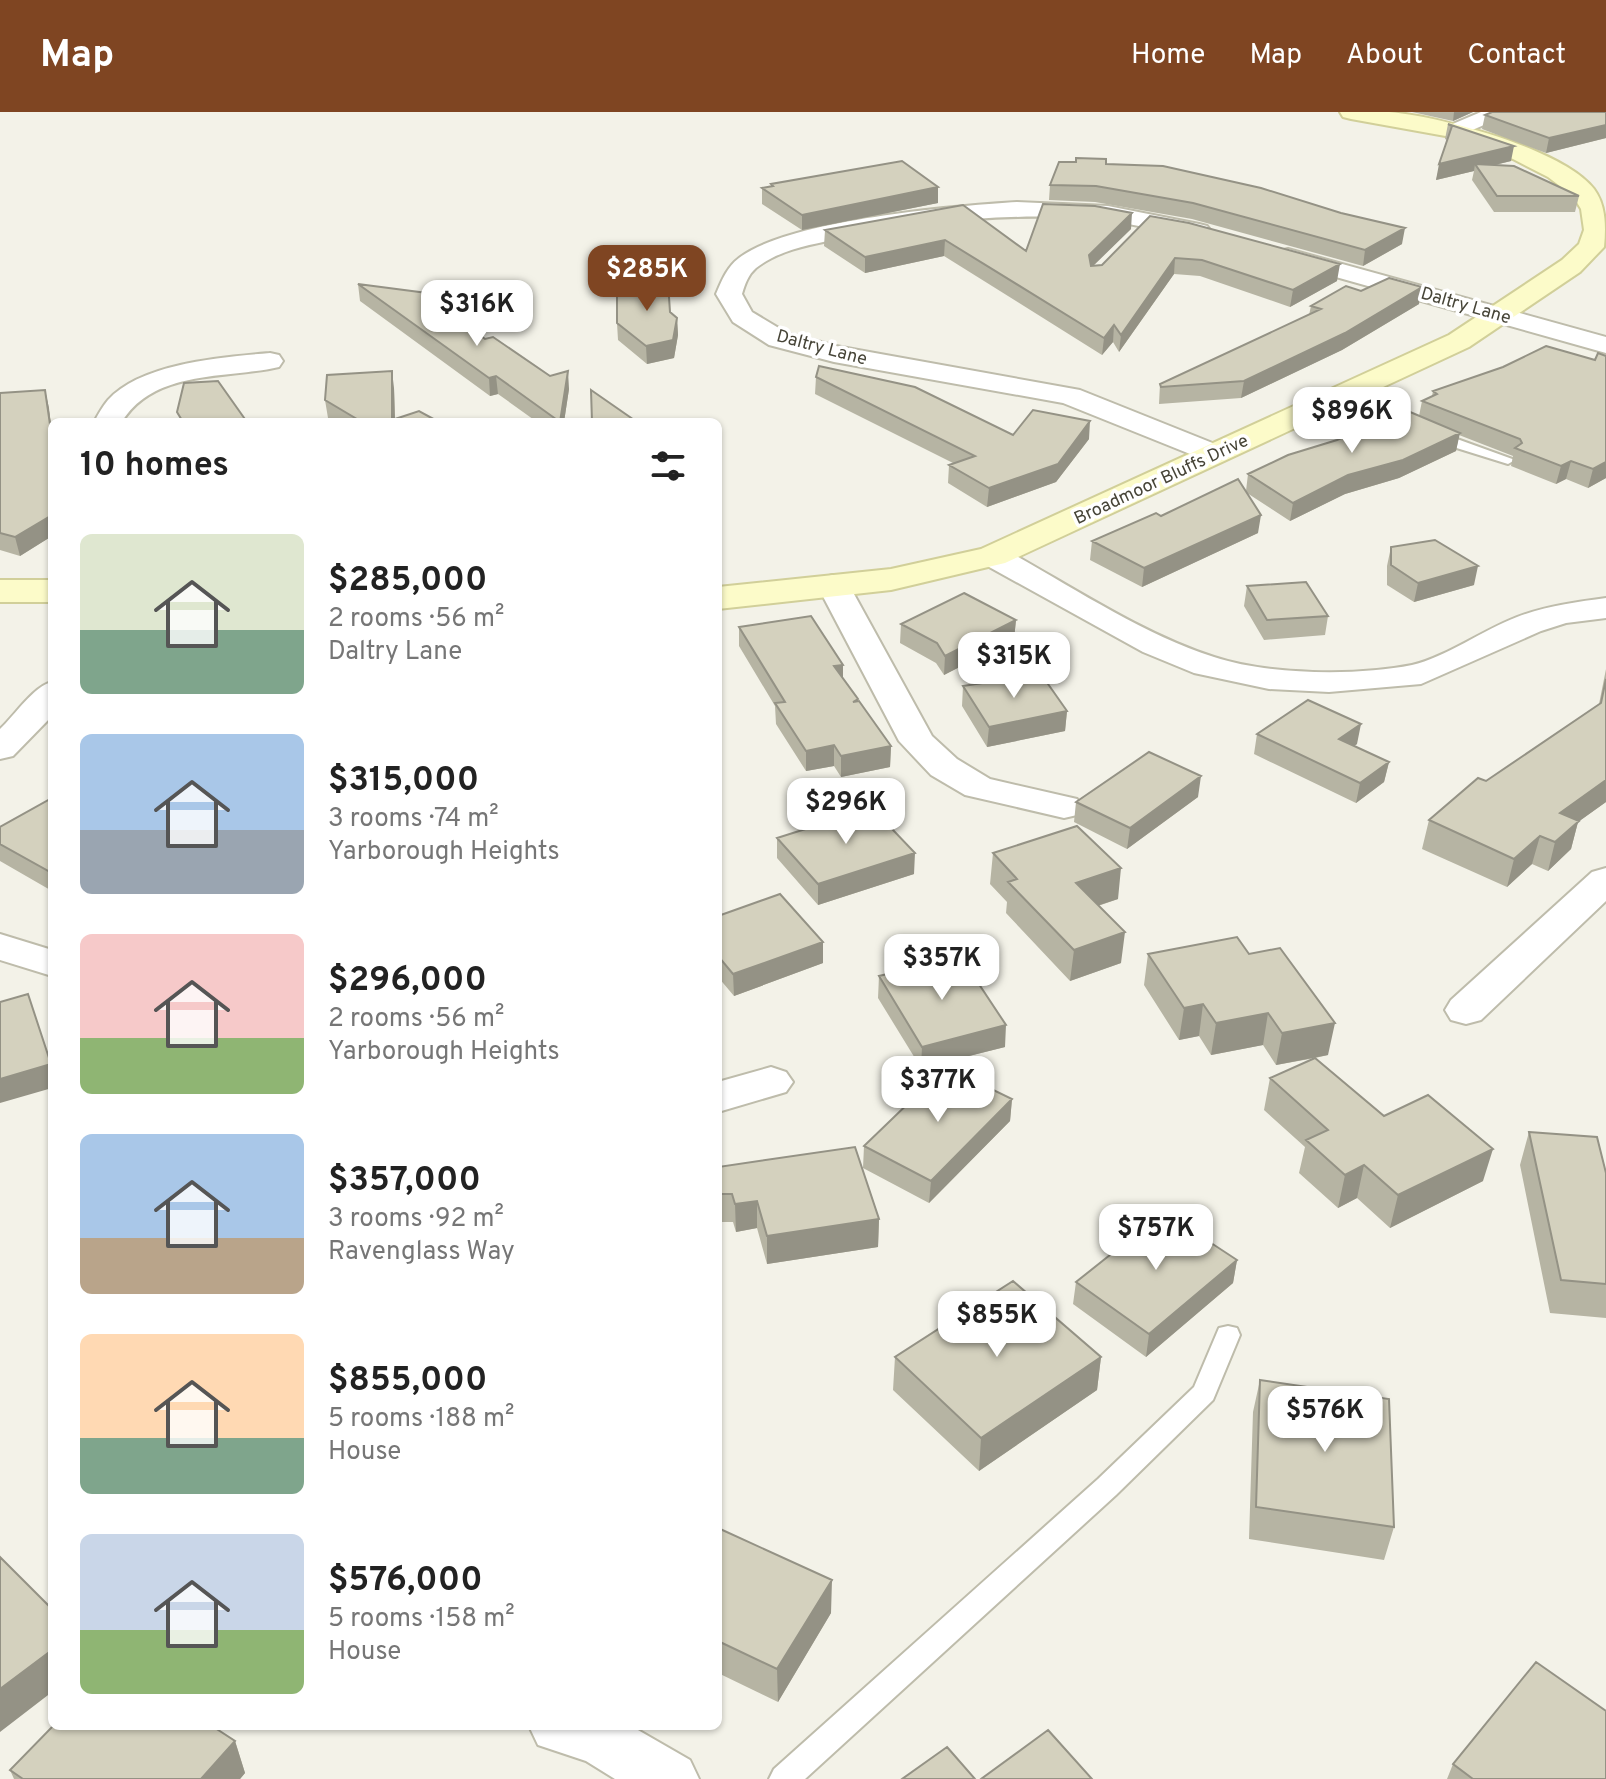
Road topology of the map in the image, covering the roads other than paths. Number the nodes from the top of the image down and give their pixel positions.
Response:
1 (1351, 112) edge
2 (1498, 112) edge
3 (1456, 131) junction
4 (1222, 237) edge
5 (1268, 250) edge
6 (1498, 314) junction
7 (1606, 345) edge
8 (270, 361) dead end
9 (1345, 394) junction
10 (111, 418) edge
11 (1215, 454) junction
12 (1508, 460) dead end
13 (993, 556) junction
14 (833, 585) junction
15 (0, 591) edge
16 (48, 591) edge
17 (722, 598) edge
18 (1606, 608) edge
19 (48, 697) edge
20 (0, 748) edge
21 (1064, 807) dead end
22 (1606, 880) edge
23 (0, 947) edge
24 (48, 962) edge
25 (1466, 1010) dead end
26 (771, 1082) dead end
27 (722, 1096) edge
28 (1228, 1335) dead end
29 (571, 1730) edge
30 (669, 1779) edge
31 (784, 1779) edge

1 - 3 street, Broadmoor Bluffs Drive
2 - 3 street
3 - 6 street, Broadmoor Bluffs Drive
4 - 11 street, Daltry Lane
5 - 6 street, Daltry Lane
6 - 7 street, Daltry Lane
6 - 9 street, Broadmoor Bluffs Drive
8 - 10 street
9 - 11 street, Broadmoor Bluffs Drive
9 - 12 lane
11 - 13 street, Broadmoor Bluffs Drive
13 - 14 street, Broadmoor Bluffs Drive
13 - 18 street
14 - 17 street, Broadmoor Bluffs Drive
14 - 21 street
15 - 16 street
19 - 20 street
22 - 25 street
23 - 24 street
26 - 27 street
28 - 31 lane
29 - 30 street

